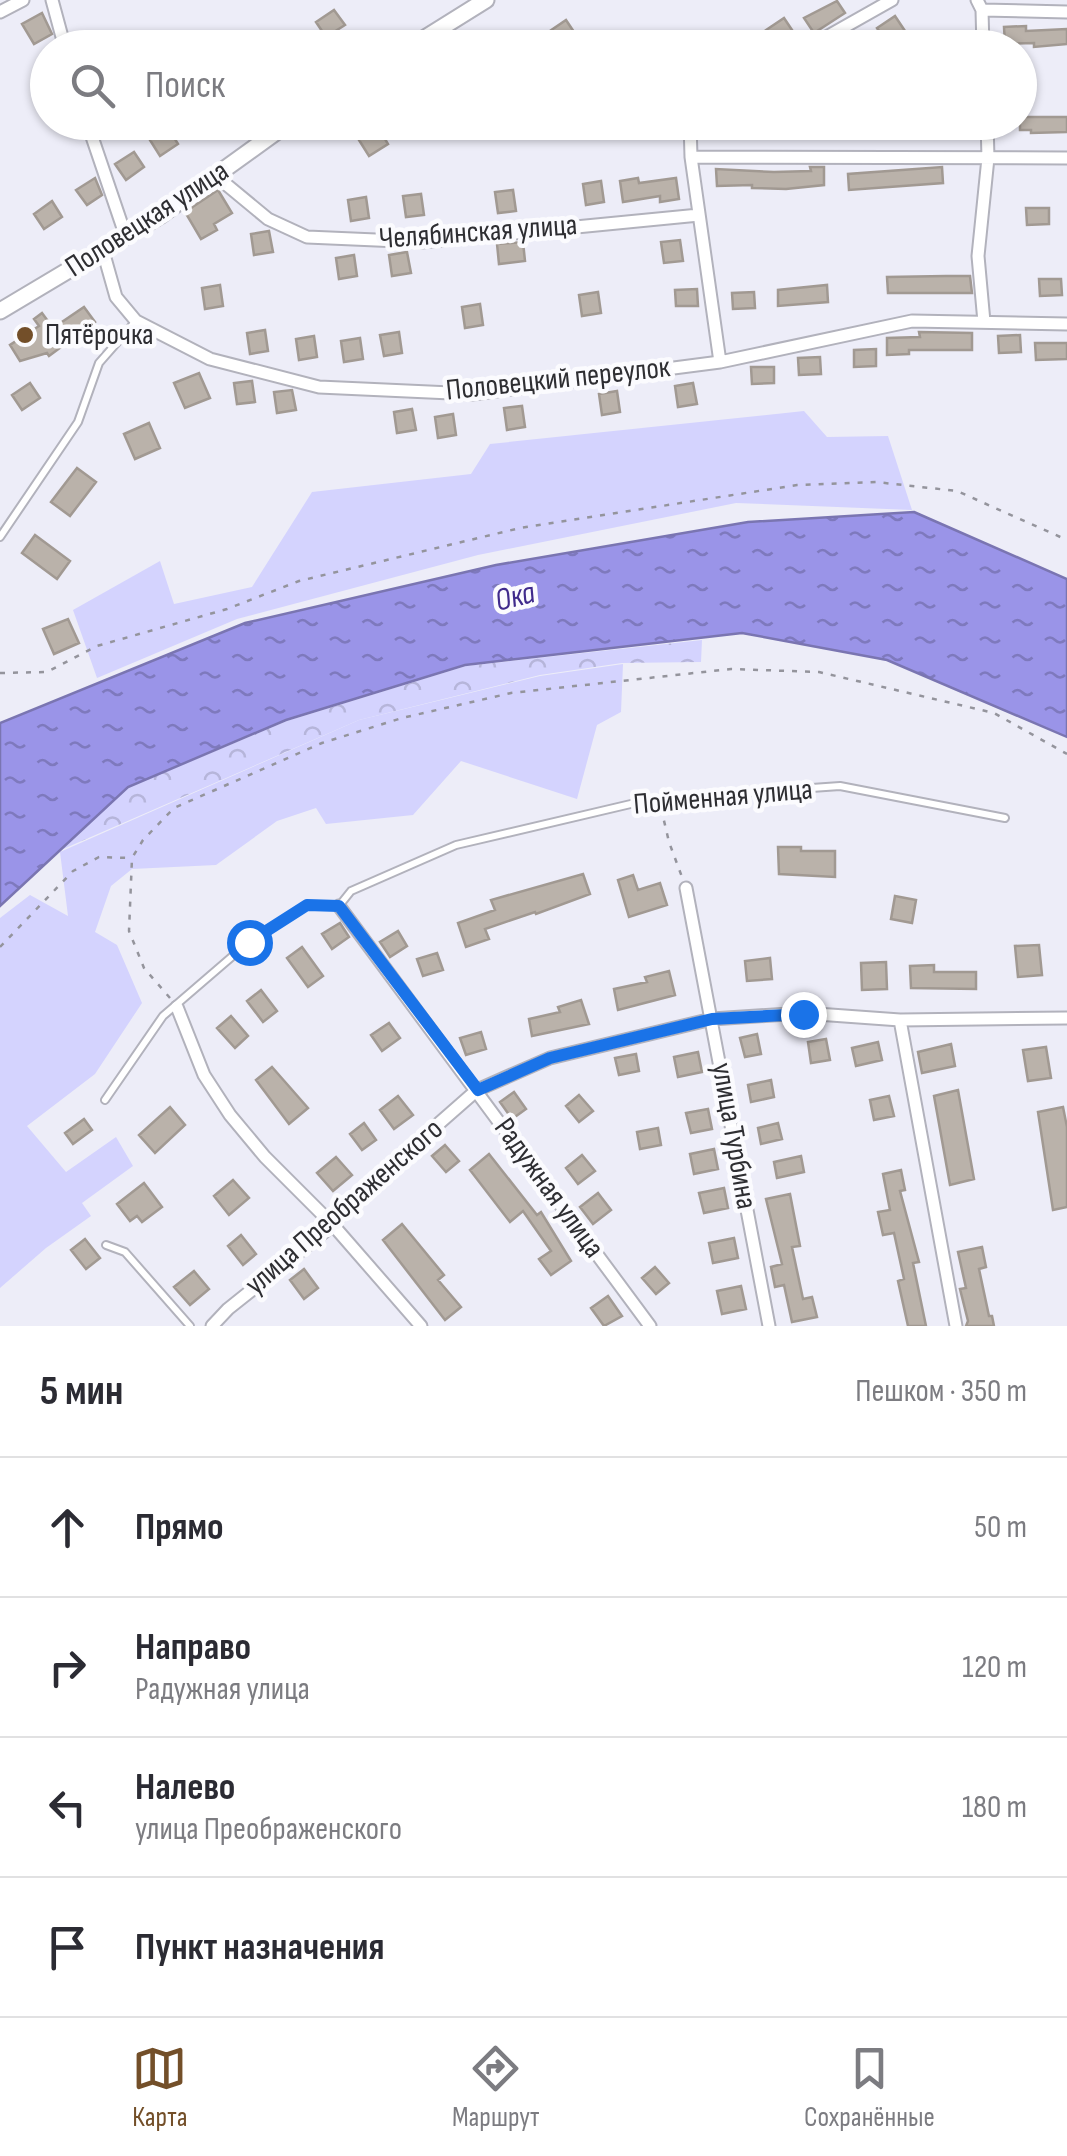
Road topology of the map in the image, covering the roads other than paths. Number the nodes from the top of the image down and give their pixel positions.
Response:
1 (23, 0) edge
2 (52, 0) edge
3 (486, 0) edge
4 (892, 0) edge
5 (980, 5) edge
6 (0, 12) edge
7 (1067, 12) edge
8 (61, 30) edge
9 (438, 30) edge
10 (839, 30) edge
11 (982, 30) edge
12 (93, 140) edge
13 (265, 140) edge
14 (691, 140) edge
15 (987, 140) edge
16 (691, 157) junction
17 (988, 158) junction
18 (1067, 158) edge
19 (216, 176) junction
20 (699, 215) junction
21 (126, 236) junction
22 (103, 251) junction
23 (0, 311) edge
24 (136, 321) junction
25 (984, 322) junction
26 (1067, 324) edge
27 (720, 362) junction
28 (0, 537) edge
29 (1004, 818) dead end
30 (686, 888) road end
31 (339, 906) junction
32 (177, 1006) junction
33 (1067, 1018) edge
34 (712, 1019) junction
35 (900, 1020) junction
36 (478, 1090) junction
37 (105, 1100) dead end
38 (333, 1224) junction
39 (106, 1244) dead end
40 (190, 1326) edge
41 (212, 1326) edge
42 (420, 1326) edge
43 (650, 1326) edge
44 (769, 1326) edge
45 (956, 1326) edge

1 - 6 street
2 - 8 street
3 - 9 street
4 - 10 street
5 - 7 street
5 - 11 street
12 - 21 street
13 - 19 street, Половецкая улица
14 - 16 street
15 - 17 street
16 - 17 street
16 - 20 street
17 - 18 street
17 - 25 street
19 - 20 street, Челябинская улица
19 - 21 street, Половецкая улица
20 - 27 street
21 - 22 street, Половецкая улица
22 - 23 street, Половецкая улица
22 - 24 street
24 - 27 street, Половецкий переулок
24 - 28 lane
25 - 26 street, Половецкий переулок
25 - 27 street, Половецкий переулок
29 - 31 lane, Пойменная улица
30 - 34 street, улица Турбина
31 - 32 lane
31 - 36 street, Радужная улица
32 - 37 lane
32 - 38 street
33 - 35 street, улица Преображенского
34 - 35 street, улица Преображенского
34 - 36 street, улица Преображенского
34 - 44 street, улица Турбина
35 - 45 street
36 - 38 street, улица Преображенского
36 - 43 street, Радужная улица
38 - 41 street, улица Преображенского
38 - 42 street
39 - 40 lane

